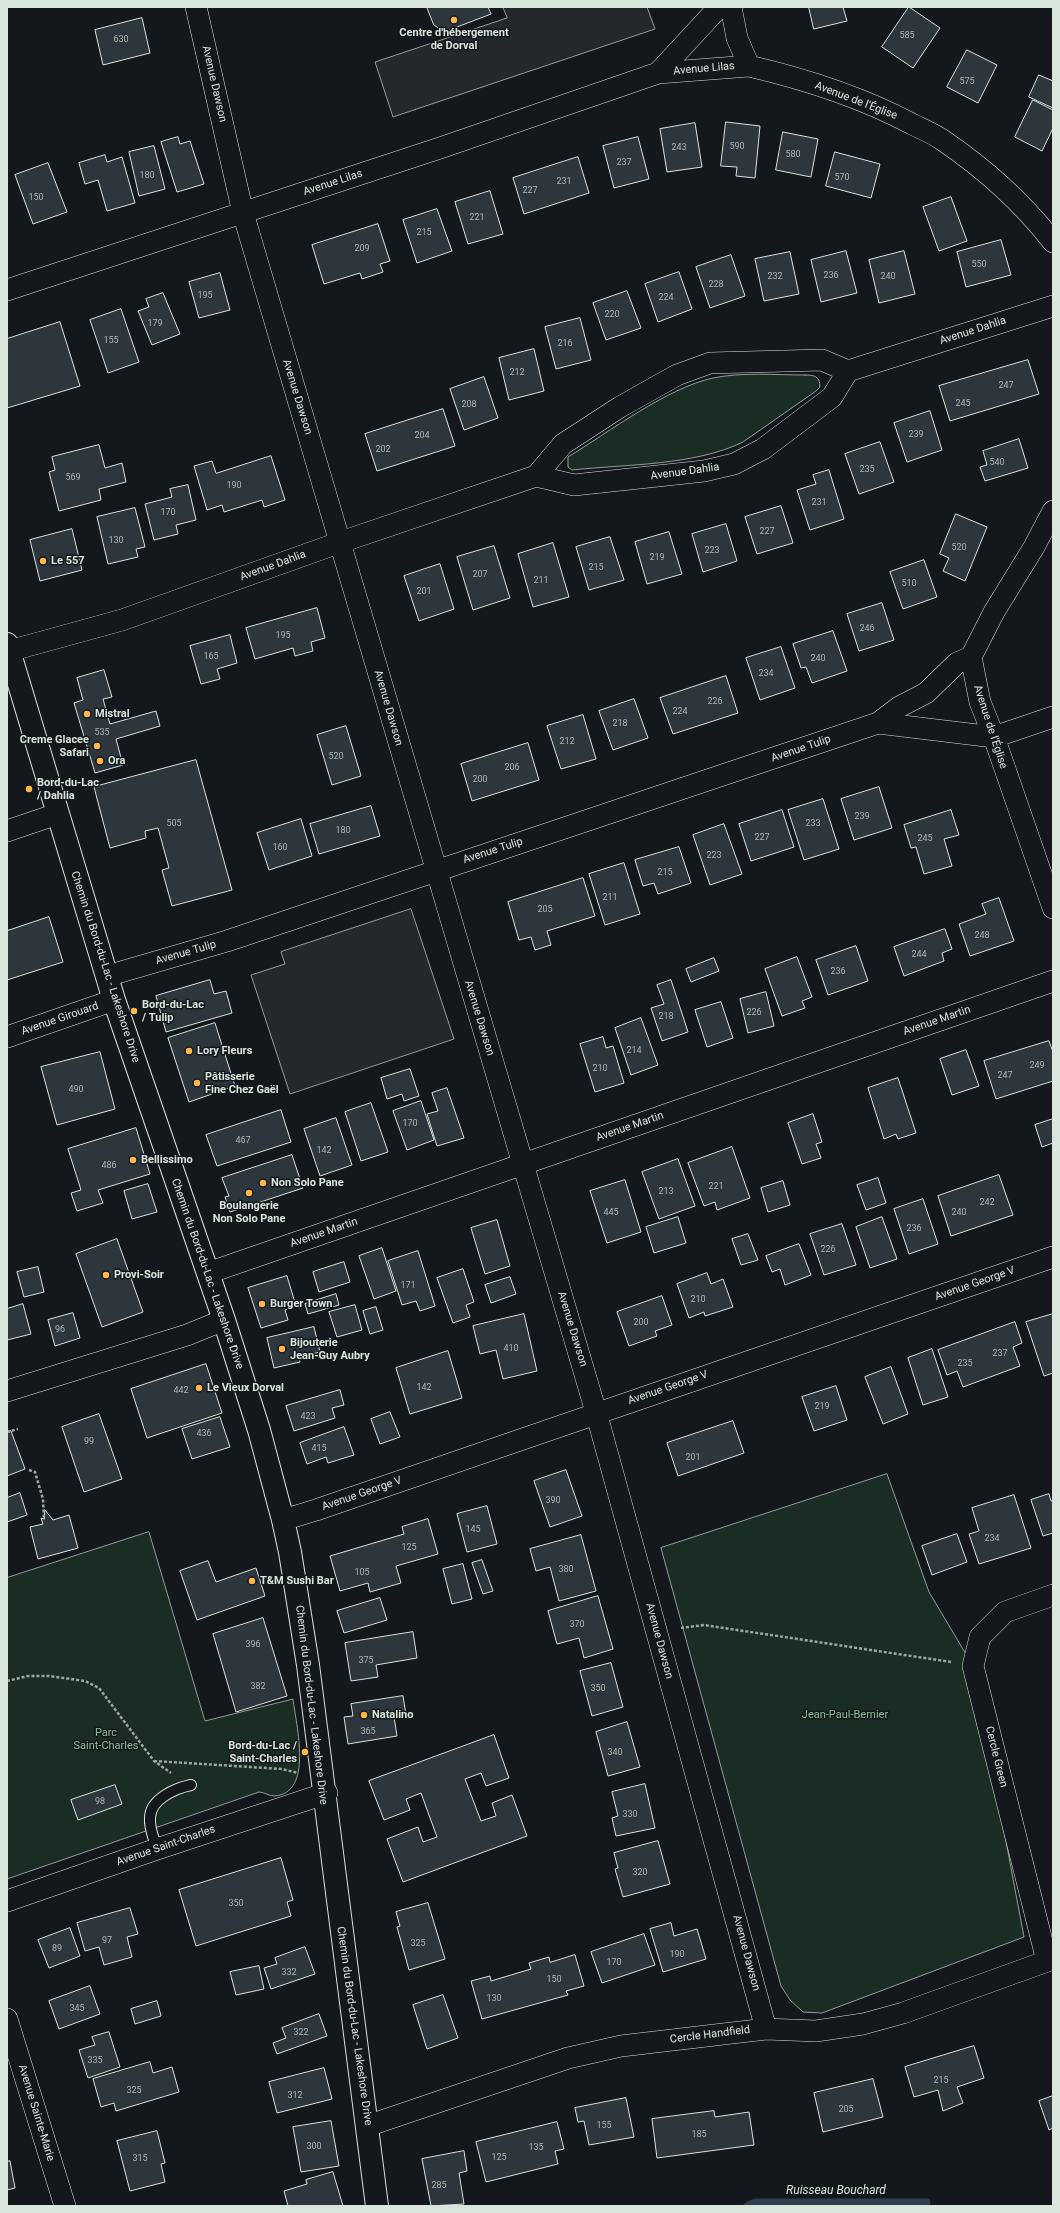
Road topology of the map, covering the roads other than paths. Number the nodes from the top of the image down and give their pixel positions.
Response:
1 (196, 7) edge
2 (719, 7) edge
3 (731, 7) edge
4 (749, 66) junction
5 (658, 73) junction
6 (243, 213) junction
7 (1053, 242) edge
8 (7, 290) edge
9 (1053, 306) edge
10 (848, 371) junction
11 (536, 476) junction
12 (1053, 511) edge
13 (341, 542) junction
14 (8, 647) edge
15 (971, 657) junction
16 (1053, 717) edge
17 (878, 723) junction
18 (994, 737) junction
19 (57, 814) junction
20 (7, 831) edge
21 (435, 870) junction
22 (1053, 908) edge
23 (107, 976) junction
24 (1053, 981) edge
25 (114, 1000) junction
26 (7, 1037) edge
27 (523, 1164) junction
28 (1053, 1257) edge
29 (208, 1273) junction
30 (224, 1320) junction
31 (7, 1391) edge
32 (596, 1412) junction
33 (283, 1520) junction
34 (1053, 1595) edge
35 (191, 1785) dead end
36 (325, 1793) junction
37 (157, 1849) junction
38 (7, 1901) edge
39 (1050, 1960) edge
40 (7, 2019) edge
41 (766, 2029) junction
42 (367, 2126) junction
43 (65, 2206) edge
44 (377, 2206) edge

1 - 6 street, Avenue Dawson
2 - 5 street, Avenue Lilas
3 - 4 street
4 - 5 street, Avenue Lilas
4 - 7 street, Avenue de l'Église
5 - 6 street, Avenue Lilas
6 - 8 street, Avenue Lilas
6 - 13 street, Avenue Dawson
9 - 10 street, Avenue Dahlia
10 - 11 street, Avenue Dahlia
10 - 11 street
11 - 13 street, Avenue Dahlia
12 - 15 street
13 - 14 street, Avenue Dahlia
13 - 21 street, Avenue Dawson
14 - 19 street, Chemin du Bord-du-Lac - Lakeshore Drive
15 - 17 street, Avenue Tulip
15 - 18 street, Avenue de l'Église
16 - 18 street, Avenue Tulip
17 - 18 street, Avenue Tulip
17 - 21 street, Avenue Tulip
18 - 22 street, Avenue de l'Église
19 - 20 street
19 - 23 street, Chemin du Bord-du-Lac - Lakeshore Drive
21 - 23 street, Avenue Tulip
21 - 27 street, Avenue Dawson
23 - 25 street, Chemin du Bord-du-Lac - Lakeshore Drive
24 - 27 street, Avenue Martin
25 - 26 street, Avenue Girouard
25 - 29 street, Chemin du Bord-du-Lac - Lakeshore Drive
27 - 29 street, Avenue Martin
27 - 32 street, Avenue Dawson
28 - 32 street, Avenue George V
29 - 30 street, Chemin du Bord-du-Lac - Lakeshore Drive
30 - 31 street
30 - 33 street, Chemin du Bord-du-Lac - Lakeshore Drive
32 - 33 street, Avenue George V
32 - 41 street, Avenue Dawson
33 - 36 street, Chemin du Bord-du-Lac - Lakeshore Drive
34 - 39 street, Cercle Green
35 - 37 lane
36 - 37 street, Avenue Saint-Charles
36 - 42 street, Chemin du Bord-du-Lac - Lakeshore Drive
37 - 38 street, Avenue Saint-Charles
39 - 41 street, Cercle Handfield
40 - 43 street, Avenue Sainte-Marie
41 - 42 street, Cercle Handfield
42 - 44 street, Chemin du Bord-du-Lac - Lakeshore Drive

